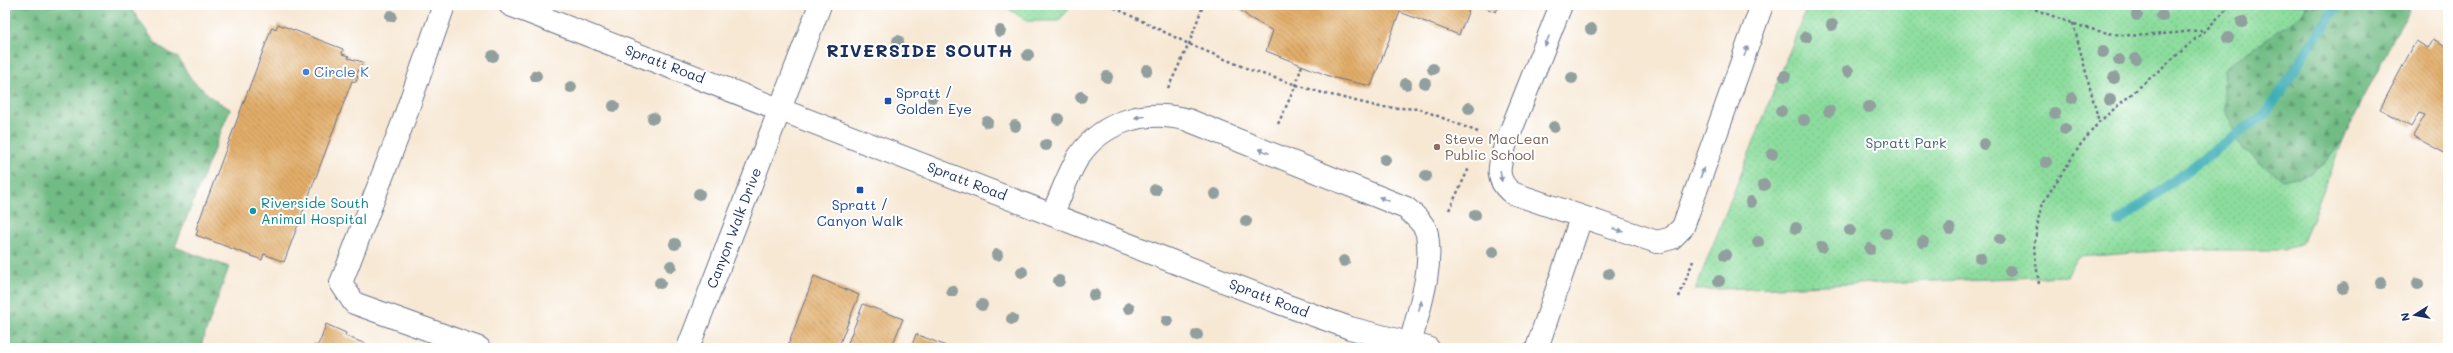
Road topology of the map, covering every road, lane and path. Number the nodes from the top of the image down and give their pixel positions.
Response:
1 (444, 5) edge
2 (510, 5) edge
3 (820, 5) edge
4 (1109, 5) edge
5 (1203, 5) edge
6 (1561, 5) edge
7 (1762, 5) edge
8 (2024, 5) edge
9 (2230, 5) edge
10 (2073, 23) junction
11 (2206, 30) junction
12 (1189, 44) junction
13 (1302, 65) dead end
14 (1296, 85) junction
15 (780, 108) junction
16 (1155, 115) junction
17 (2099, 122) junction
18 (1506, 143) junction
19 (1266, 152) junction
20 (1052, 215) junction
21 (1581, 218) junction
22 (2039, 284) dead end
23 (1418, 346) edge
24 (479, 348) edge
25 (688, 348) edge
26 (1537, 348) edge

1 - 24 street
2 - 15 street, Spratt Road
3 - 15 street, Canyon Walk Drive
4 - 12 path
5 - 12 path
6 -> 18 street
21 -> 7 street
8 - 10 path
9 - 11 path
10 - 11 path
10 - 17 path
11 - 17 path
12 - 14 path
12 - 16 path
13 - 14 path
14 - 18 path
14 - 19 path
15 - 20 street, Spratt Road
15 - 25 street, Canyon Walk Drive
19 -> 16 street
16 -> 20 street
17 - 22 path
18 -> 21 street
23 -> 19 street
20 - 23 street, Spratt Road
21 - 26 street

